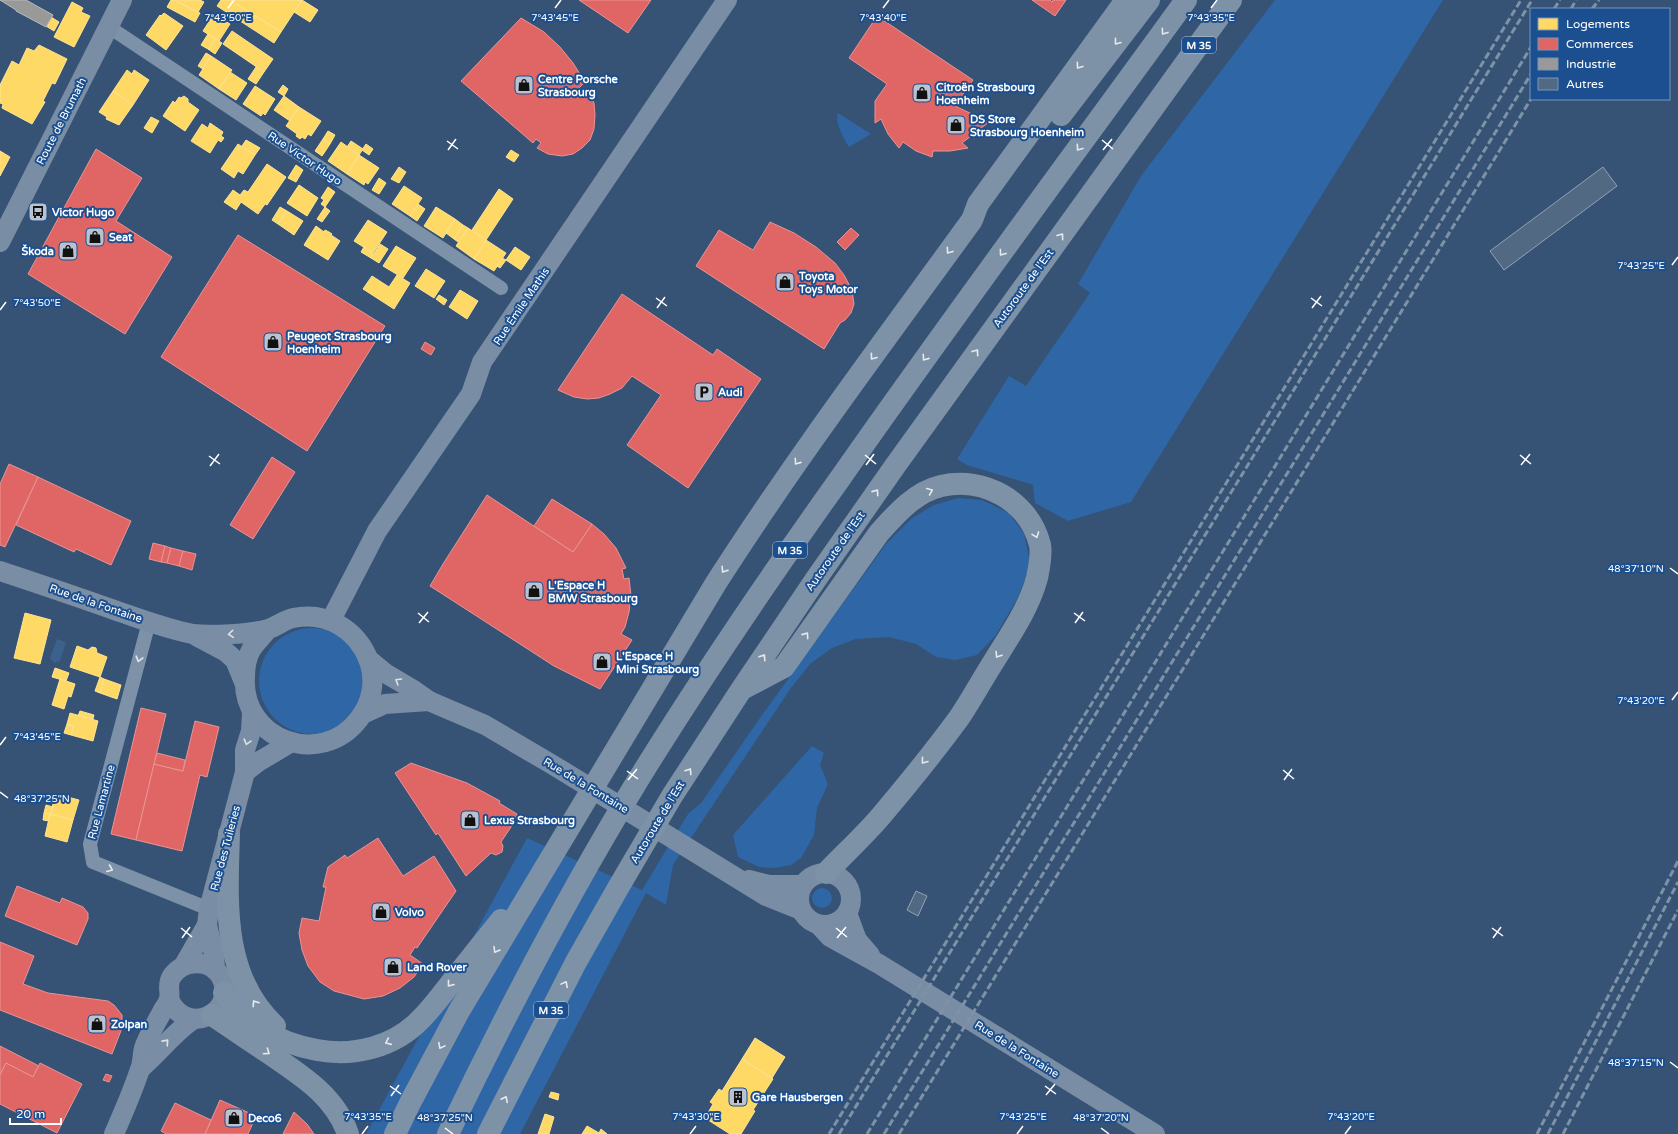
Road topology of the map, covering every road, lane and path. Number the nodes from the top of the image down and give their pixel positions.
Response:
1 (122, 0) edge
2 (727, 0) edge
3 (1126, 0) edge
4 (1149, 0) edge
5 (1186, 0) edge
6 (1231, 0) edge
7 (109, 27) junction
8 (972, 220) junction
9 (0, 242) edge
10 (501, 288) dead end
11 (0, 571) edge
12 (332, 620) junction
13 (149, 622) junction
14 (268, 629) junction
15 (193, 634) junction
16 (368, 659) junction
17 (244, 682) junction
18 (742, 690) junction
19 (429, 701) junction
20 (252, 713) junction
21 (363, 714) junction
22 (290, 743) junction
23 (245, 772) junction
24 (229, 834) junction
25 (552, 857) junction
26 (826, 873) junction
27 (738, 878) junction
28 (802, 885) junction
29 (801, 910) junction
30 (847, 913) junction
31 (208, 917) junction
32 (819, 925) junction
33 (879, 964) junction
34 (184, 966) junction
35 (215, 970) junction
36 (224, 993) junction
37 (169, 999) junction
38 (203, 1017) junction
39 (300, 1047) junction
40 (141, 1068) junction
41 (114, 1134) edge
42 (348, 1134) edge
43 (395, 1134) edge
44 (448, 1134) edge
45 (488, 1134) edge
46 (1155, 1134) edge

1 - 7 street, Route de Brumath
2 - 12 street, Rue Émile Mathis
3 -> 8 highway
4 -> 8 highway
5 -> 44 highway, M 35
18 -> 6 highway, Autoroute de l’Est / M 35
7 - 9 street, Route de Brumath
7 - 10 street, Rue Victor Hugo
8 -> 25 highway
11 - 13 street, Rue de la Fontaine
12 - 14 street, Rue de la Fontaine
12 - 16 street, Rue de la Fontaine
13 - 15 street, Rue de la Fontaine
13 -> 31 street, Rue Lamartine
14 -> 15 street, Rue de la Fontaine
14 - 17 street, Rue de la Fontaine
15 - 17 street, Rue de la Fontaine
19 -> 16 street, Rue de la Fontaine
16 - 21 street, Rue de la Fontaine
17 - 20 street, Rue de la Fontaine
18 -> 26 highway
45 -> 18 highway, Autoroute de l’Est / M 35
19 - 21 street, Rue de la Fontaine
19 - 27 street, Rue de la Fontaine
20 - 22 street, Rue de la Fontaine
20 -> 23 street, Rue des Tuileries
21 - 22 street, Rue de la Fontaine
22 - 23 street
23 - 24 street, Rue des Tuileries
24 - 31 street, Rue des Tuileries
39 -> 24 highway
25 -> 39 highway
25 -> 43 highway
26 - 28 street
26 - 30 street
27 - 28 street, Rue de la Fontaine
27 - 29 street, Rue de la Fontaine
28 - 29 street
29 - 32 street, Rue de la Fontaine
30 - 32 street
30 - 33 street, Rue de la Fontaine
31 - 34 street, Rue des Tuileries
31 - 35 street, Rue des Tuileries
32 - 33 street, Rue de la Fontaine
33 - 46 street, Rue de la Fontaine
34 - 35 street
34 - 37 street, Rue des Tuileries
35 - 36 street, Rue des Tuileries
36 - 38 street, Rue des Tuileries
36 - 39 highway
37 - 38 street
37 - 40 street, Rue des Tuileries
40 -> 38 street, Rue des Tuileries
38 -> 42 highway
40 - 41 street, Rue des Tuileries

